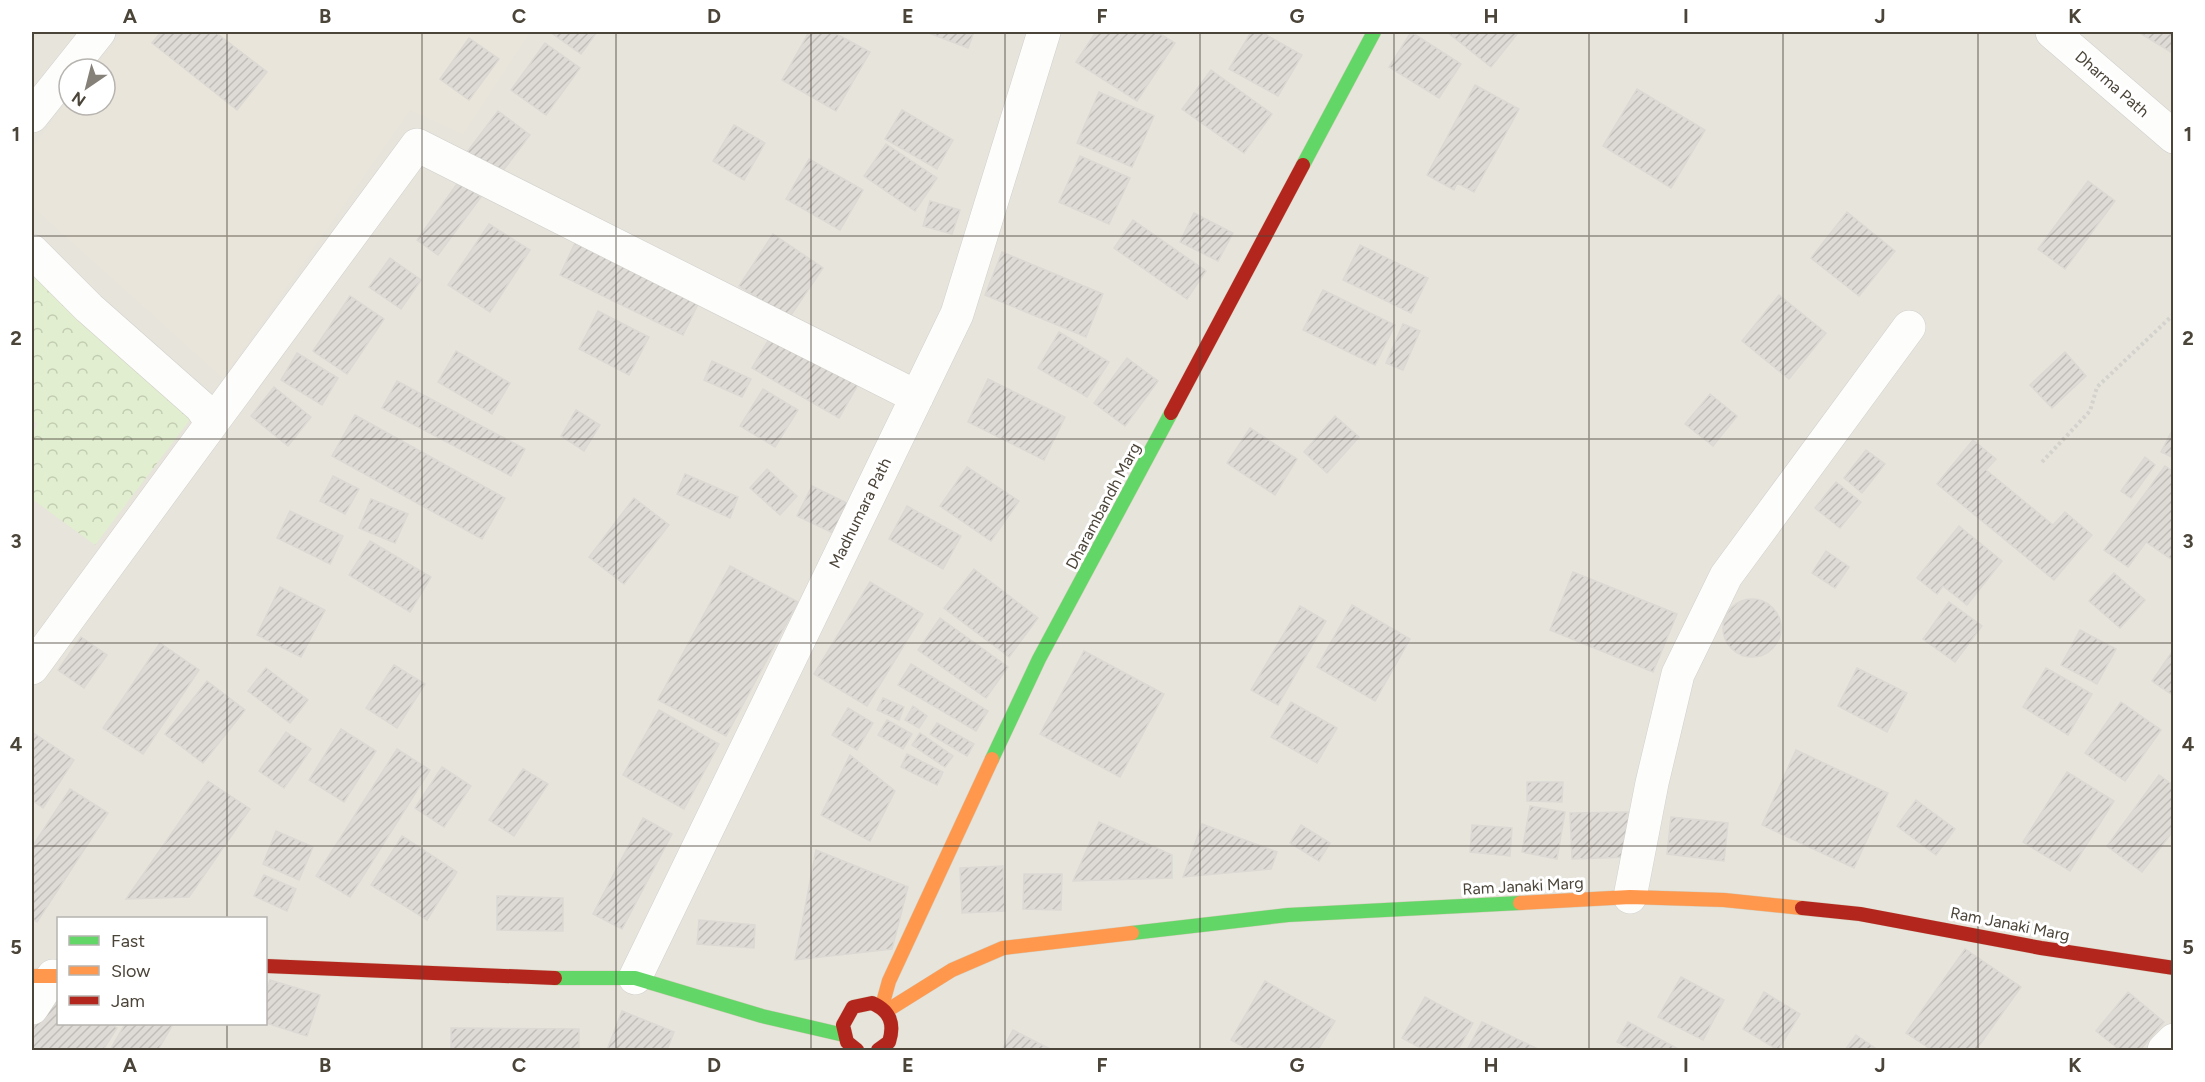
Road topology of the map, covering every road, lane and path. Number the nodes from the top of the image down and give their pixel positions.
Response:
1 (99, 32) edge
2 (1044, 32) edge
3 (1374, 32) edge
4 (2062, 35) edge
5 (32, 116) edge
6 (2174, 137) edge
7 (32, 251) edge
8 (2174, 314) edge
9 (1909, 327) dead end
10 (917, 397) junction
11 (212, 423) junction
12 (2042, 462) dead end
13 (32, 668) edge
14 (1630, 897) junction
15 (267, 966) edge
16 (2174, 968) edge
17 (48, 976) edge
18 (635, 978) junction
19 (32, 1008) edge
20 (885, 1008) junction
21 (844, 1035) junction
22 (2174, 1040) edge
23 (857, 1050) edge
24 (878, 1050) edge
25 (2164, 1050) edge

1 - 5 street
2 - 10 street, Madhumara Path
3 - 20 main road, Dharambandh Marg
4 - 6 street, Dharma Path
7 - 11 street
8 - 12 path
9 - 14 street
10 - 11 street
10 - 18 street, Madhumara Path
11 - 13 street
14 - 16 main road, Ram Janaki Marg
14 - 20 main road, Ram Janaki Marg
15 - 18 main road
17 - 19 street
18 - 21 main road
20 - 21 main road
20 - 24 main road
21 - 23 main road
22 - 25 street

